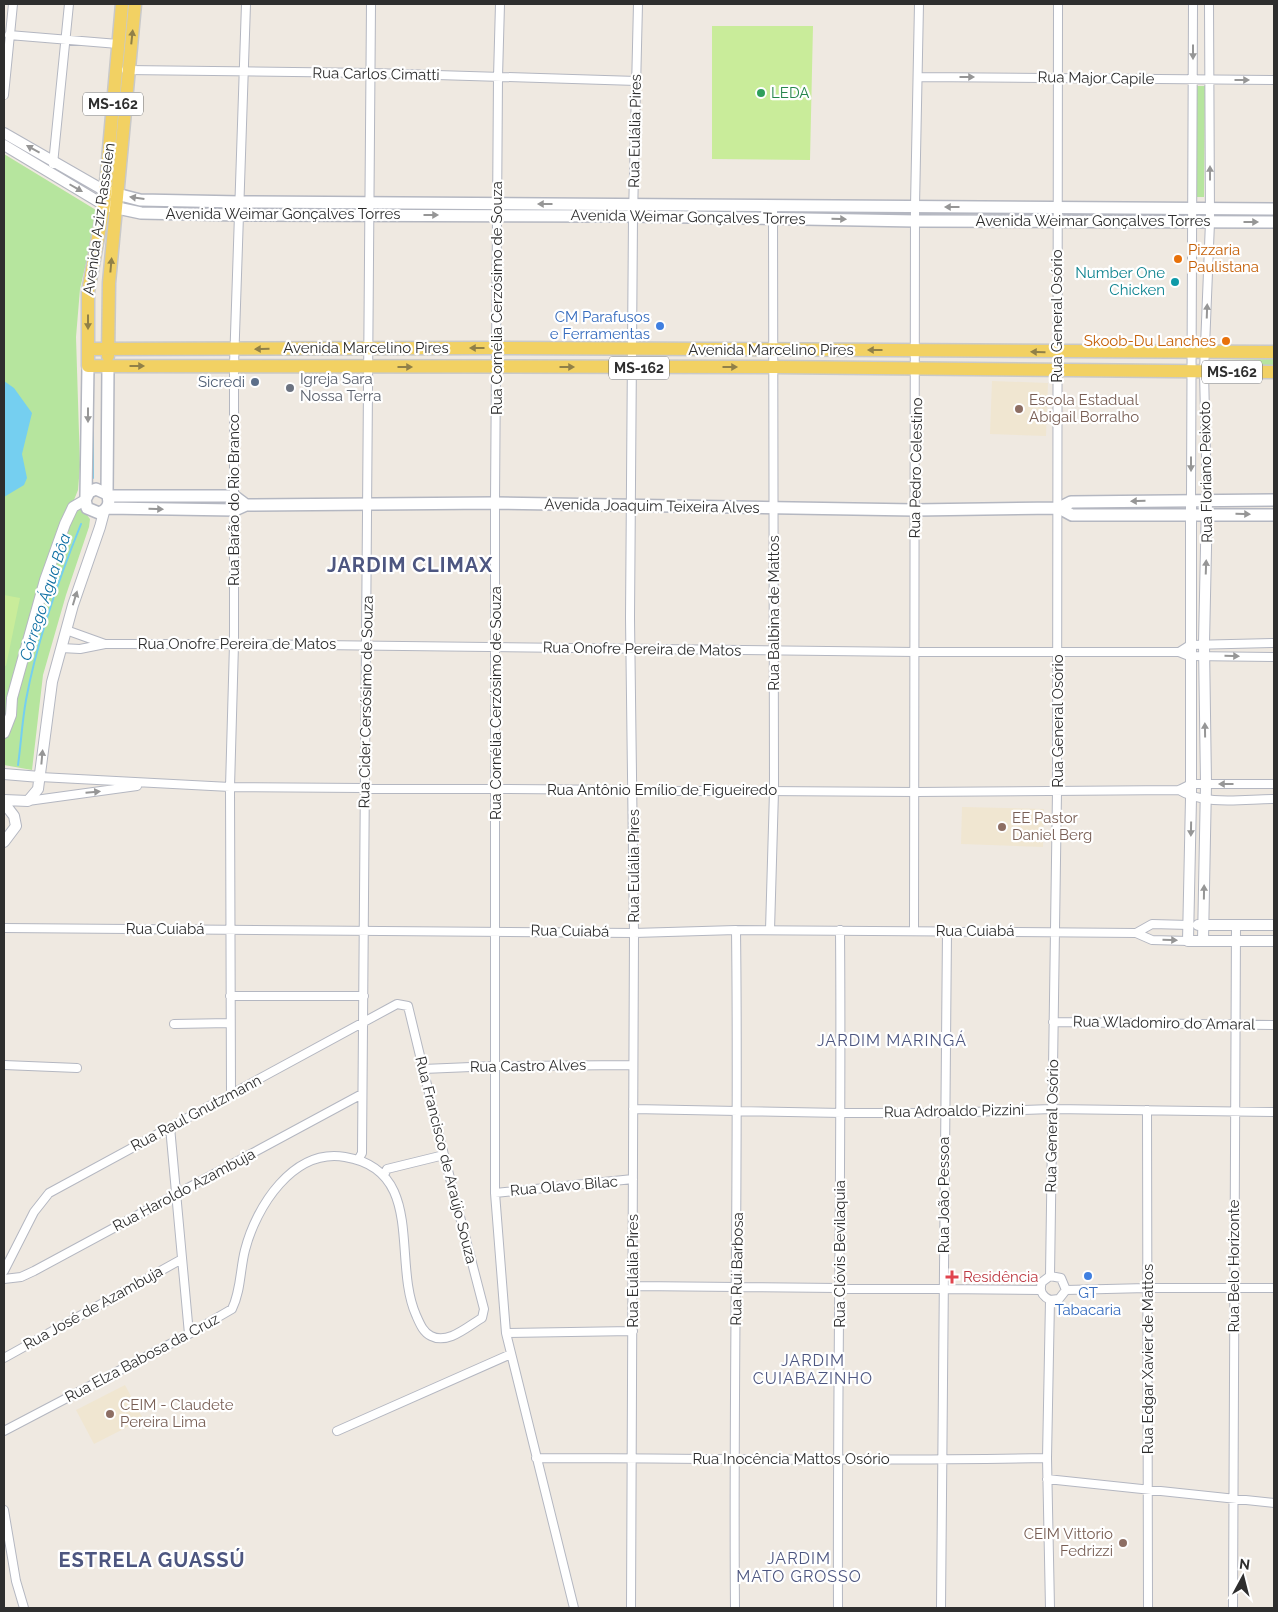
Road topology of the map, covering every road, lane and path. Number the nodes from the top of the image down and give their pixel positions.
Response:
1 (13, 4) edge
2 (69, 4) edge
3 (122, 4) edge
4 (135, 4) edge
5 (246, 4) edge
6 (371, 4) edge
7 (500, 4) edge
8 (638, 4) edge
9 (919, 4) edge
10 (1058, 4) edge
11 (1193, 4) edge
12 (1209, 4) edge
13 (10, 35) junction
14 (65, 42) junction
15 (118, 44) junction
16 (122, 70) junction
17 (244, 72) junction
18 (372, 73) junction
19 (498, 77) junction
20 (918, 77) junction
21 (1057, 77) junction
22 (1193, 80) junction
23 (1210, 80) junction
24 (1274, 80) edge
25 (637, 81) junction
26 (4, 95) edge
27 (4, 133) edge
28 (4, 145) edge
29 (54, 162) junction
30 (50, 173) junction
31 (105, 191) junction
32 (119, 195) junction
33 (240, 202) junction
34 (104, 205) junction
35 (773, 205) junction
36 (915, 206) junction
37 (1058, 207) junction
38 (371, 208) junction
39 (497, 209) junction
40 (1193, 209) junction
41 (1210, 209) junction
42 (1274, 209) edge
43 (118, 210) junction
44 (633, 210) junction
45 (239, 215) junction
46 (773, 218) junction
47 (916, 220) junction
48 (1058, 221) junction
49 (1194, 222) junction
50 (1210, 222) junction
51 (1274, 222) edge
52 (370, 348) junction
53 (497, 348) junction
54 (88, 349) junction
55 (108, 349) junction
56 (631, 349) junction
57 (235, 350) junction
58 (774, 350) junction
59 (916, 350) junction
60 (1057, 352) junction
61 (1192, 352) junction
62 (1205, 352) junction
63 (1274, 352) edge
64 (234, 365) junction
65 (88, 366) junction
66 (108, 366) junction
67 (369, 367) junction
68 (497, 367) junction
69 (631, 368) junction
70 (775, 368) junction
71 (917, 369) junction
72 (1057, 370) junction
73 (1191, 372) junction
74 (1204, 372) junction
75 (1274, 372) edge
76 (108, 495) junction
77 (220, 496) junction
78 (234, 496) junction
79 (86, 498) junction
80 (1191, 500) junction
81 (1207, 500) junction
82 (1274, 500) edge
83 (495, 503) junction
84 (368, 504) junction
85 (246, 505) junction
86 (631, 507) junction
87 (774, 508) junction
88 (1058, 508) junction
89 (106, 510) junction
90 (220, 510) junction
91 (235, 510) junction
92 (915, 510) junction
93 (1191, 514) junction
94 (1208, 514) junction
95 (1274, 514) edge
96 (66, 630) junction
97 (82, 634) junction
98 (1274, 643) edge
99 (105, 644) junction
100 (234, 644) junction
101 (1204, 644) junction
102 (367, 645) junction
103 (1190, 645) junction
104 (496, 647) junction
105 (61, 648) junction
106 (80, 649) junction
107 (630, 649) junction
108 (773, 650) junction
109 (915, 652) junction
110 (1058, 652) junction
111 (1179, 652) junction
112 (1190, 656) junction
113 (1204, 656) junction
114 (1274, 657) edge
115 (12, 698) junction
116 (4, 713) edge
117 (4, 732) edge
118 (4, 774) edge
119 (40, 777) junction
120 (146, 784) junction
121 (1191, 784) junction
122 (1206, 784) junction
123 (1274, 784) edge
124 (230, 787) junction
125 (365, 789) junction
126 (496, 790) junction
127 (633, 790) junction
128 (1179, 790) junction
129 (774, 791) junction
130 (1057, 791) junction
131 (916, 792) junction
132 (1191, 798) junction
133 (1274, 798) edge
134 (1206, 799) junction
135 (28, 801) junction
136 (4, 802) edge
137 (4, 842) edge
138 (1203, 924) junction
139 (1236, 924) junction
140 (1189, 925) junction
141 (1274, 925) edge
142 (4, 928) edge
143 (229, 930) junction
144 (364, 930) junction
145 (496, 930) junction
146 (736, 930) junction
147 (770, 930) junction
148 (840, 930) junction
149 (914, 931) junction
150 (946, 931) junction
151 (634, 932) junction
152 (1055, 932) junction
153 (1136, 932) junction
154 (1274, 940) edge
155 (1188, 941) junction
156 (1203, 941) junction
157 (1236, 941) junction
158 (230, 996) junction
159 (364, 996) junction
160 (404, 1004) joint
161 (1053, 1022) junction
162 (230, 1023) junction
163 (174, 1024) dead end
164 (363, 1024) junction
165 (1235, 1024) junction
166 (1274, 1025) edge
167 (633, 1064) junction
168 (4, 1065) edge
169 (495, 1066) junction
170 (77, 1068) dead end
171 (423, 1069) junction
172 (231, 1094) junction
173 (362, 1094) junction
174 (1052, 1109) junction
175 (633, 1110) junction
176 (1147, 1110) junction
177 (738, 1111) junction
178 (1235, 1111) junction
179 (1274, 1112) edge
180 (842, 1113) junction
181 (944, 1113) junction
182 (170, 1127) junction
183 (444, 1155) junction
184 (358, 1160) junction
185 (384, 1175) junction
186 (633, 1179) junction
187 (495, 1192) junction
188 (175, 1195) junction
189 (14, 1251) junction
190 (4, 1255) edge
191 (182, 1259) junction
192 (4, 1271) edge
193 (1050, 1276) junction
194 (4, 1279) edge
195 (634, 1286) junction
196 (737, 1288) junction
197 (840, 1288) junction
198 (1147, 1288) junction
199 (1234, 1288) junction
200 (1274, 1288) edge
201 (943, 1289) junction
202 (1041, 1290) junction
203 (1066, 1290) junction
204 (1050, 1300) junction
205 (633, 1331) junction
206 (506, 1333) junction
207 (189, 1334) junction
208 (447, 1338) joint
209 (511, 1354) junction
210 (4, 1358) edge
211 (4, 1431) edge
212 (337, 1431) dead end
213 (536, 1458) junction
214 (631, 1458) junction
215 (734, 1458) junction
216 (838, 1458) junction
217 (1047, 1458) junction
218 (941, 1460) junction
219 (1047, 1479) junction
220 (1148, 1489) junction
221 (1233, 1498) junction
222 (1274, 1502) edge
223 (4, 1510) edge
224 (24, 1608) edge
225 (574, 1608) edge
226 (631, 1608) edge
227 (735, 1608) edge
228 (838, 1608) edge
229 (941, 1608) edge
230 (1050, 1608) edge
231 (1148, 1608) edge
232 (1233, 1608) edge

1 - 13 street
2 - 14 street
3 - 15 main road, Avenida Aziz Rasselen / MS-162
16 -> 4 main road, Avenida Aziz Rasselen / MS-162
5 - 17 street, Rua Barão do Rio Branco
6 - 18 street, Rua Cider Cersósimo de Souza
7 - 19 street, Rua Cornélia Cerzósimo de Souza
8 - 25 street, Rua Eulália Pires
9 - 20 street, Rua Pedro Celestino
10 - 21 street, Rua General Osório
11 -> 22 street, Rua Floriano Peixoto
12 - 23 street, Rua Floriano Peixoto
13 - 14 street
13 - 26 street
14 - 15 street
14 - 29 street
15 - 16 main road, Avenida Aziz Rasselen / MS-162
16 - 17 street, Rua Carlos Cimatti
16 - 31 main road, Avenida Aziz Rasselen / MS-162
16 - 32 main road, Avenida Aziz Rasselen / MS-162
17 - 18 street, Rua Carlos Cimatti
17 - 33 street, Rua Barão do Rio Branco
18 - 19 street, Rua Carlos Cimatti
18 - 38 street, Rua Cider Cersósimo de Souza
19 - 25 street, Rua Carlos Cimatti
19 - 39 street, Rua Cornélia Cerzósimo de Souza
20 -> 21 street, Rua Major Capile
20 - 36 street, Rua Pedro Celestino
21 - 22 street, Rua Major Capile
21 - 37 street, Rua General Osório
22 - 23 street, Rua Major Capile
22 - 40 street, Rua Floriano Peixoto
23 -> 24 street, Rua Major Capile
41 -> 23 street, Rua Floriano Peixoto
25 - 44 street, Rua Eulália Pires
29 -> 27 street
28 - 30 street
29 - 30 street
29 - 31 street
30 -> 34 street
31 - 32 main road, Avenida Weimar Gonçalves Torres
31 - 34 main road, Avenida Aziz Rasselen / MS-162
33 -> 32 main road, Avenida Weimar Gonçalves Torres
32 - 43 main road, Avenida Aziz Rasselen / MS-162
33 - 38 main road, Avenida Weimar Gonçalves Torres
33 - 45 street, Rua Barão do Rio Branco
34 - 43 main road, Avenida Weimar Gonçalves Torres
34 -> 54 main road, Avenida Aziz Rasselen / MS-162
35 - 36 main road, Avenida Weimar Gonçalves Torres
35 - 44 main road, Avenida Weimar Gonçalves Torres
35 - 46 street, Rua Balbina de Mattos
37 -> 36 main road, Avenida Weimar Gonçalves Torres
36 - 47 street, Rua Pedro Celestino
37 - 40 main road, Avenida Weimar Gonçalves Torres
37 - 48 street, Rua General Osório
38 - 39 main road, Avenida Weimar Gonçalves Torres
38 - 45 main road, Avenida Weimar Gonçalves Torres
38 - 52 street, Rua Cider Cersósimo de Souza
39 - 44 main road, Avenida Weimar Gonçalves Torres
39 - 53 street, Rua Cornélia Cerzósimo de Souza
40 - 41 main road, Avenida Weimar Gonçalves Torres
40 - 49 street, Rua Floriano Peixoto
41 - 42 main road, Avenida Weimar Gonçalves Torres
41 - 50 street, Rua Floriano Peixoto
43 - 45 main road, Avenida Weimar Gonçalves Torres
55 -> 43 main road, Avenida Aziz Rasselen / MS-162
44 - 46 main road, Avenida Weimar Gonçalves Torres
44 - 56 street, Rua Eulália Pires
45 - 57 street, Rua Barão do Rio Branco
46 -> 47 main road, Avenida Weimar Gonçalves Torres
46 - 58 street, Rua Balbina de Mattos
47 - 48 main road, Avenida Weimar Gonçalves Torres
47 - 59 street, Rua Pedro Celestino
48 - 49 main road, Avenida Weimar Gonçalves Torres
48 - 60 street, Rua General Osório
49 - 50 main road, Avenida Weimar Gonçalves Torres
49 - 61 street, Rua Floriano Peixoto
50 -> 51 main road, Avenida Weimar Gonçalves Torres
62 -> 50 street, Rua Floriano Peixoto
53 -> 52 main road, Avenida Marcelino Pires / MS-162
52 -> 57 main road, Avenida Marcelino Pires / MS-162
52 - 67 street, Rua Cider Cersósimo de Souza
53 - 56 main road, Avenida Marcelino Pires / MS-162
53 - 68 street, Rua Cornélia Cerzósimo de Souza
54 - 55 main road, Avenida Marcelino Pires / MS-162
54 - 65 main road, Avenida Aziz Rasselen / MS-162
55 - 57 main road, Avenida Marcelino Pires / MS-162
55 - 66 main road, Avenida Aziz Rasselen / MS-162
56 - 58 main road, Avenida Marcelino Pires / MS-162
56 - 69 street, Rua Eulália Pires
57 - 64 street, Rua Barão do Rio Branco
59 -> 58 main road, Avenida Marcelino Pires / MS-162
58 - 70 street, Rua Balbina de Mattos
60 -> 59 main road, Avenida Marcelino Pires / MS-162
59 - 71 street, Rua Pedro Celestino
60 - 61 main road, Avenida Marcelino Pires / MS-162
60 - 72 street, Rua General Osório
61 - 62 main road, Avenida Marcelino Pires / MS-162
61 - 73 street, Rua Floriano Peixoto
62 - 63 main road, Avenida Marcelino Pires / MS-162
62 - 74 street, Rua Floriano Peixoto
66 -> 64 main road, Avenida Marcelino Pires / MS-162
64 - 67 main road, Avenida Marcelino Pires / MS-162
64 - 78 street, Rua Barão do Rio Branco
65 - 66 main road, Avenida Marcelino Pires / MS-162
65 -> 79 main road, Avenida Aziz Rasselen
66 - 76 main road, Avenida Aziz Rasselen
67 -> 68 main road, Avenida Marcelino Pires / MS-162
67 - 84 street, Rua Cider Cersósimo de Souza
68 -> 69 main road, Avenida Marcelino Pires / MS-162
68 - 83 street, Rua Cornélia Cerzósimo de Souza
69 -> 70 main road, Avenida Marcelino Pires / MS-162
69 - 86 street, Rua Eulália Pires
70 - 71 main road, Avenida Marcelino Pires / MS-162
70 - 87 street, Rua Balbina de Mattos
71 - 72 main road, Avenida Marcelino Pires / MS-162
71 - 92 street, Rua Pedro Celestino
72 - 73 main road, Avenida Marcelino Pires / MS-162
72 - 88 street, Rua General Osório
73 - 74 main road, Avenida Marcelino Pires / MS-162
73 -> 80 street, Rua Floriano Peixoto
74 - 75 main road, Avenida Marcelino Pires / MS-162
74 - 81 street, Rua Floriano Peixoto
76 - 77 main road
76 - 79 main road
76 - 89 main road, Avenida Aziz Rasselen
77 - 78 main road
77 - 90 main road
78 - 85 main road
78 - 91 street, Rua Barão do Rio Branco
79 - 89 main road
79 - 115 street
80 - 81 main road, Avenida Joaquim Teixeira Alves
80 -> 88 main road, Avenida Joaquim Teixeira Alves
80 - 93 street, Rua Floriano Peixoto
81 - 82 main road, Avenida Joaquim Teixeira Alves
81 - 94 street, Rua Floriano Peixoto
83 - 84 main road, Avenida Joaquim Teixeira Alves
83 - 86 main road, Avenida Joaquim Teixeira Alves
83 - 104 street, Rua Cornélia Cerzósimo de Souza
84 - 85 main road, Avenida Joaquim Teixeira Alves
84 - 102 street, Rua Cider Cersósimo de Souza
85 - 91 main road, Avenida Joaquim Teixeira Alves
86 - 87 main road, Avenida Joaquim Teixeira Alves
86 - 107 street, Rua Eulália Pires
87 - 92 main road, Avenida Joaquim Teixeira Alves
87 - 108 street, Rua Balbina de Mattos
88 - 92 main road, Avenida Joaquim Teixeira Alves
88 - 93 main road, Avenida Joaquim Teixeira Alves
88 - 110 street, Rua General Osório
89 -> 90 main road
96 -> 89 street
90 - 91 main road
91 - 100 street, Rua Barão do Rio Branco
92 - 109 street, Rua Pedro Celestino
93 - 94 main road, Avenida Joaquim Teixeira Alves
93 - 103 street, Rua Floriano Peixoto
94 -> 95 main road, Avenida Joaquim Teixeira Alves
101 -> 94 street, Rua Floriano Peixoto
96 - 97 street, Rua Onofre Pereira de Matos
96 - 105 street
97 - 99 street, Rua Onofre Pereira de Matos
97 - 106 street
98 - 101 street
99 - 100 street, Rua Onofre Pereira de Matos
99 - 106 street, Rua Onofre Pereira de Matos
100 - 102 street, Rua Onofre Pereira de Matos
100 - 124 street, Rua Barão do Rio Branco
101 - 103 street
101 - 113 street, Rua Floriano Peixoto
102 - 104 street, Rua Onofre Pereira de Matos
102 - 125 street, Rua Cider Cersósimo de Souza
103 - 111 street
103 - 112 street, Rua Floriano Peixoto
104 - 107 street, Rua Onofre Pereira de Matos
104 - 126 street, Rua Cornélia Cerzósimo de Souza
105 - 106 street, Rua Onofre Pereira de Matos
119 -> 105 street
107 - 108 street, Rua Onofre Pereira de Matos
107 - 127 street, Rua Eulália Pires
108 - 109 street, Rua Onofre Pereira de Matos
108 - 129 street, Rua Balbina de Mattos
109 - 110 street, Rua Onofre Pereira de Matos
109 - 131 street, Rua Pedro Celestino
110 - 111 street, Rua Onofre Pereira de Matos
110 - 130 street, Rua General Osório
111 - 112 street, Rua Onofre Pereira de Matos
112 - 113 street, Rua Onofre Pereira de Matos
112 - 121 street, Rua Floriano Peixoto
113 -> 114 street, Rua Onofre Pereira de Matos
122 -> 113 street, Rua Floriano Peixoto
115 - 116 street
115 - 117 street
118 - 119 street, Rua Antônio Emílio de Figueiredo
119 - 120 street, Rua Antônio Emílio de Figueiredo
119 - 135 street
120 - 124 street, Rua Antônio Emílio de Figueiredo
135 -> 120 street, Rua Antônio Emílio de Figueiredo
121 - 122 street, Rua Antônio Emílio de Figueiredo
121 - 128 street, Rua Antônio Emílio de Figueiredo
121 - 132 street, Rua Floriano Peixoto
123 -> 122 street, Rua Antônio Emílio de Figueiredo
122 - 134 street, Rua Floriano Peixoto
124 - 125 street, Rua Antônio Emílio de Figueiredo
124 - 143 street, Rua Barão do Rio Branco
125 - 126 street, Rua Antônio Emílio de Figueiredo
125 - 144 street, Rua Cider Cersósimo de Souza
126 - 127 street, Rua Antônio Emílio de Figueiredo
126 - 145 street, Rua Cornélia Cerzósimo de Souza
127 - 129 street, Rua Antônio Emílio de Figueiredo
127 - 151 street, Rua Eulália Pires
128 - 130 street, Rua Antônio Emílio de Figueiredo
128 - 132 street
129 - 131 street, Rua Antônio Emílio de Figueiredo
129 - 147 street, Rua Balbina de Mattos
130 - 131 street, Rua Antônio Emílio de Figueiredo
130 - 152 street, Rua General Osório
131 - 149 street, Rua Pedro Celestino
132 - 134 street
132 -> 140 street, Rua Floriano Peixoto
133 - 134 street
138 -> 134 street, Rua Floriano Peixoto
135 - 136 street, Rua Antônio Emílio de Figueiredo
136 - 137 street
138 - 139 street, Rua Cuiabá
138 - 140 street, Rua Cuiabá
138 - 156 street, Rua Floriano Peixoto
139 - 141 street, Rua Cuiabá
139 - 157 street, Rua Belo Horizonte
140 - 153 street, Rua Cuiabá
140 - 155 street, Rua Floriano Peixoto
142 - 143 street, Rua Cuiabá
143 - 144 street, Rua Cuiabá
143 - 158 street, Rua Barão do Rio Branco
144 - 145 street, Rua Cuiabá
144 - 159 street, Rua Cider Cersósimo de Souza
145 - 151 street, Rua Cuiabá
145 - 169 street, Rua Cornélia Cerzósimo de Souza
146 - 147 street, Rua Cuiabá
146 - 151 street, Rua Cuiabá
146 - 177 street, Rua Rui Barbosa
147 - 148 street, Rua Cuiabá
148 - 149 street, Rua Cuiabá
148 - 180 street, Rua Clóvis Bevilaquia
149 - 150 street, Rua Cuiabá
150 - 152 street, Rua Cuiabá
150 - 181 street, Rua João Pessoa
151 - 167 street, Rua Eulália Pires
152 - 153 street, Rua Cuiabá
152 - 161 street, Rua General Osório
153 -> 155 street, Rua Cuiabá
154 - 157 street, Rua Cuiabá
155 - 156 street, Rua Cuiabá
156 - 157 street, Rua Cuiabá
157 - 165 street, Rua Belo Horizonte
158 - 159 street
158 - 162 street, Rua Barão do Rio Branco
159 - 164 street, Rua Cider Cersósimo de Souza
160 - 164 street, Rua Raul Gnutzmann
160 - 171 street, Rua Francisco de Araújo Souza
161 - 165 street, Rua Wladomiro do Amaral
161 - 174 street, Rua General Osório
162 - 163 street
162 - 172 street, Rua Barão do Rio Branco
164 - 172 street, Rua Raul Gnutzmann
164 - 173 street, Rua Cider Cersósimo de Souza
165 - 166 street, Rua Wladomiro do Amaral
165 - 178 street, Rua Belo Horizonte
167 - 169 street, Rua Castro Alves
167 - 175 street, Rua Eulália Pires
168 - 170 street
169 - 171 street, Rua Castro Alves
169 - 187 street, Rua Cornélia Cerzósimo de Souza
171 - 183 street, Rua Francisco de Araújo Souza
172 - 182 street, Rua Raul Gnutzmann
173 - 184 street, Rua Cider Cersósimo de Souza
173 - 188 street, Rua Haroldo Azambuja
174 - 176 street, Rua Adroaldo Pizzini
174 - 181 street, Rua Adroaldo Pizzini
174 - 193 street, Rua General Osório
175 - 177 street, Rua Adroaldo Pizzini
175 - 186 street, Rua Eulália Pires
176 - 178 street, Rua Adroaldo Pizzini
176 - 198 street, Rua Edgar Xavier de Mattos
177 - 180 street, Rua Adroaldo Pizzini
177 - 196 street, Rua Rui Barbosa
178 - 179 street, Rua Adroaldo Pizzini
178 - 199 street, Rua Belo Horizonte
180 - 181 street, Rua Adroaldo Pizzini
180 - 197 street, Rua Clóvis Bevilaquia
181 - 201 street, Rua João Pessoa
182 - 188 street
182 - 189 street, Rua Raul Gnutzmann
183 - 185 street
183 - 208 street, Rua Francisco de Araújo Souza
184 - 185 street, Rua Elza Babosa da Cruz
184 - 207 street, Rua Elza Babosa da Cruz
185 - 208 street, Rua Elza Babosa da Cruz
186 - 187 street, Rua Olavo Bilac
186 - 195 street, Rua Eulália Pires
187 - 206 street, Rua Cornélia Cerzósimo de Souza
188 - 191 street
188 - 194 street, Rua Haroldo Azambuja
189 - 190 street
189 - 192 street, Rua Raul Gnutzmann
191 - 207 street
191 - 210 street, Rua José de Azambuja
193 - 202 street
193 - 203 street
195 - 196 street
195 - 205 street, Rua Eulália Pires
196 - 197 street
196 - 215 street, Rua Rui Barbosa
197 - 201 street
197 - 216 street, Rua Clóvis Bevilaquia
198 - 199 street
198 - 203 street
198 - 220 street, Rua Edgar Xavier de Mattos
199 - 200 street
199 - 221 street, Rua Belo Horizonte
201 - 202 street
201 - 218 street, Rua João Pessoa
202 - 204 street
203 - 204 street
204 - 217 street
205 - 206 street
205 - 214 street, Rua Eulália Pires
206 - 209 street, Rua Cornélia Cerzósimo de Souza
207 - 211 street, Rua Elza Babosa da Cruz
209 - 212 street
209 - 213 street, Rua Cornélia Cerzósimo de Souza
213 - 214 street, Rua Inocência Mattos Osório
213 - 225 street, Rua Cornélia Cerzósimo de Souza
214 - 215 street, Rua Inocência Mattos Osório
214 - 226 street, Rua Eulália Pires
215 - 216 street, Rua Inocência Mattos Osório
215 - 227 street, Rua Rui Barbosa
216 - 218 street, Rua Inocência Mattos Osório
216 - 228 street, Rua Clóvis Bevilaquia
217 - 218 street, Rua Inocência Mattos Osório
217 - 219 street
218 - 229 street, Rua João Pessoa
219 - 220 street
219 - 230 street
220 - 221 street
220 - 231 street, Rua Edgar Xavier de Mattos
221 - 222 street
221 - 232 street, Rua Belo Horizonte
223 - 224 street

